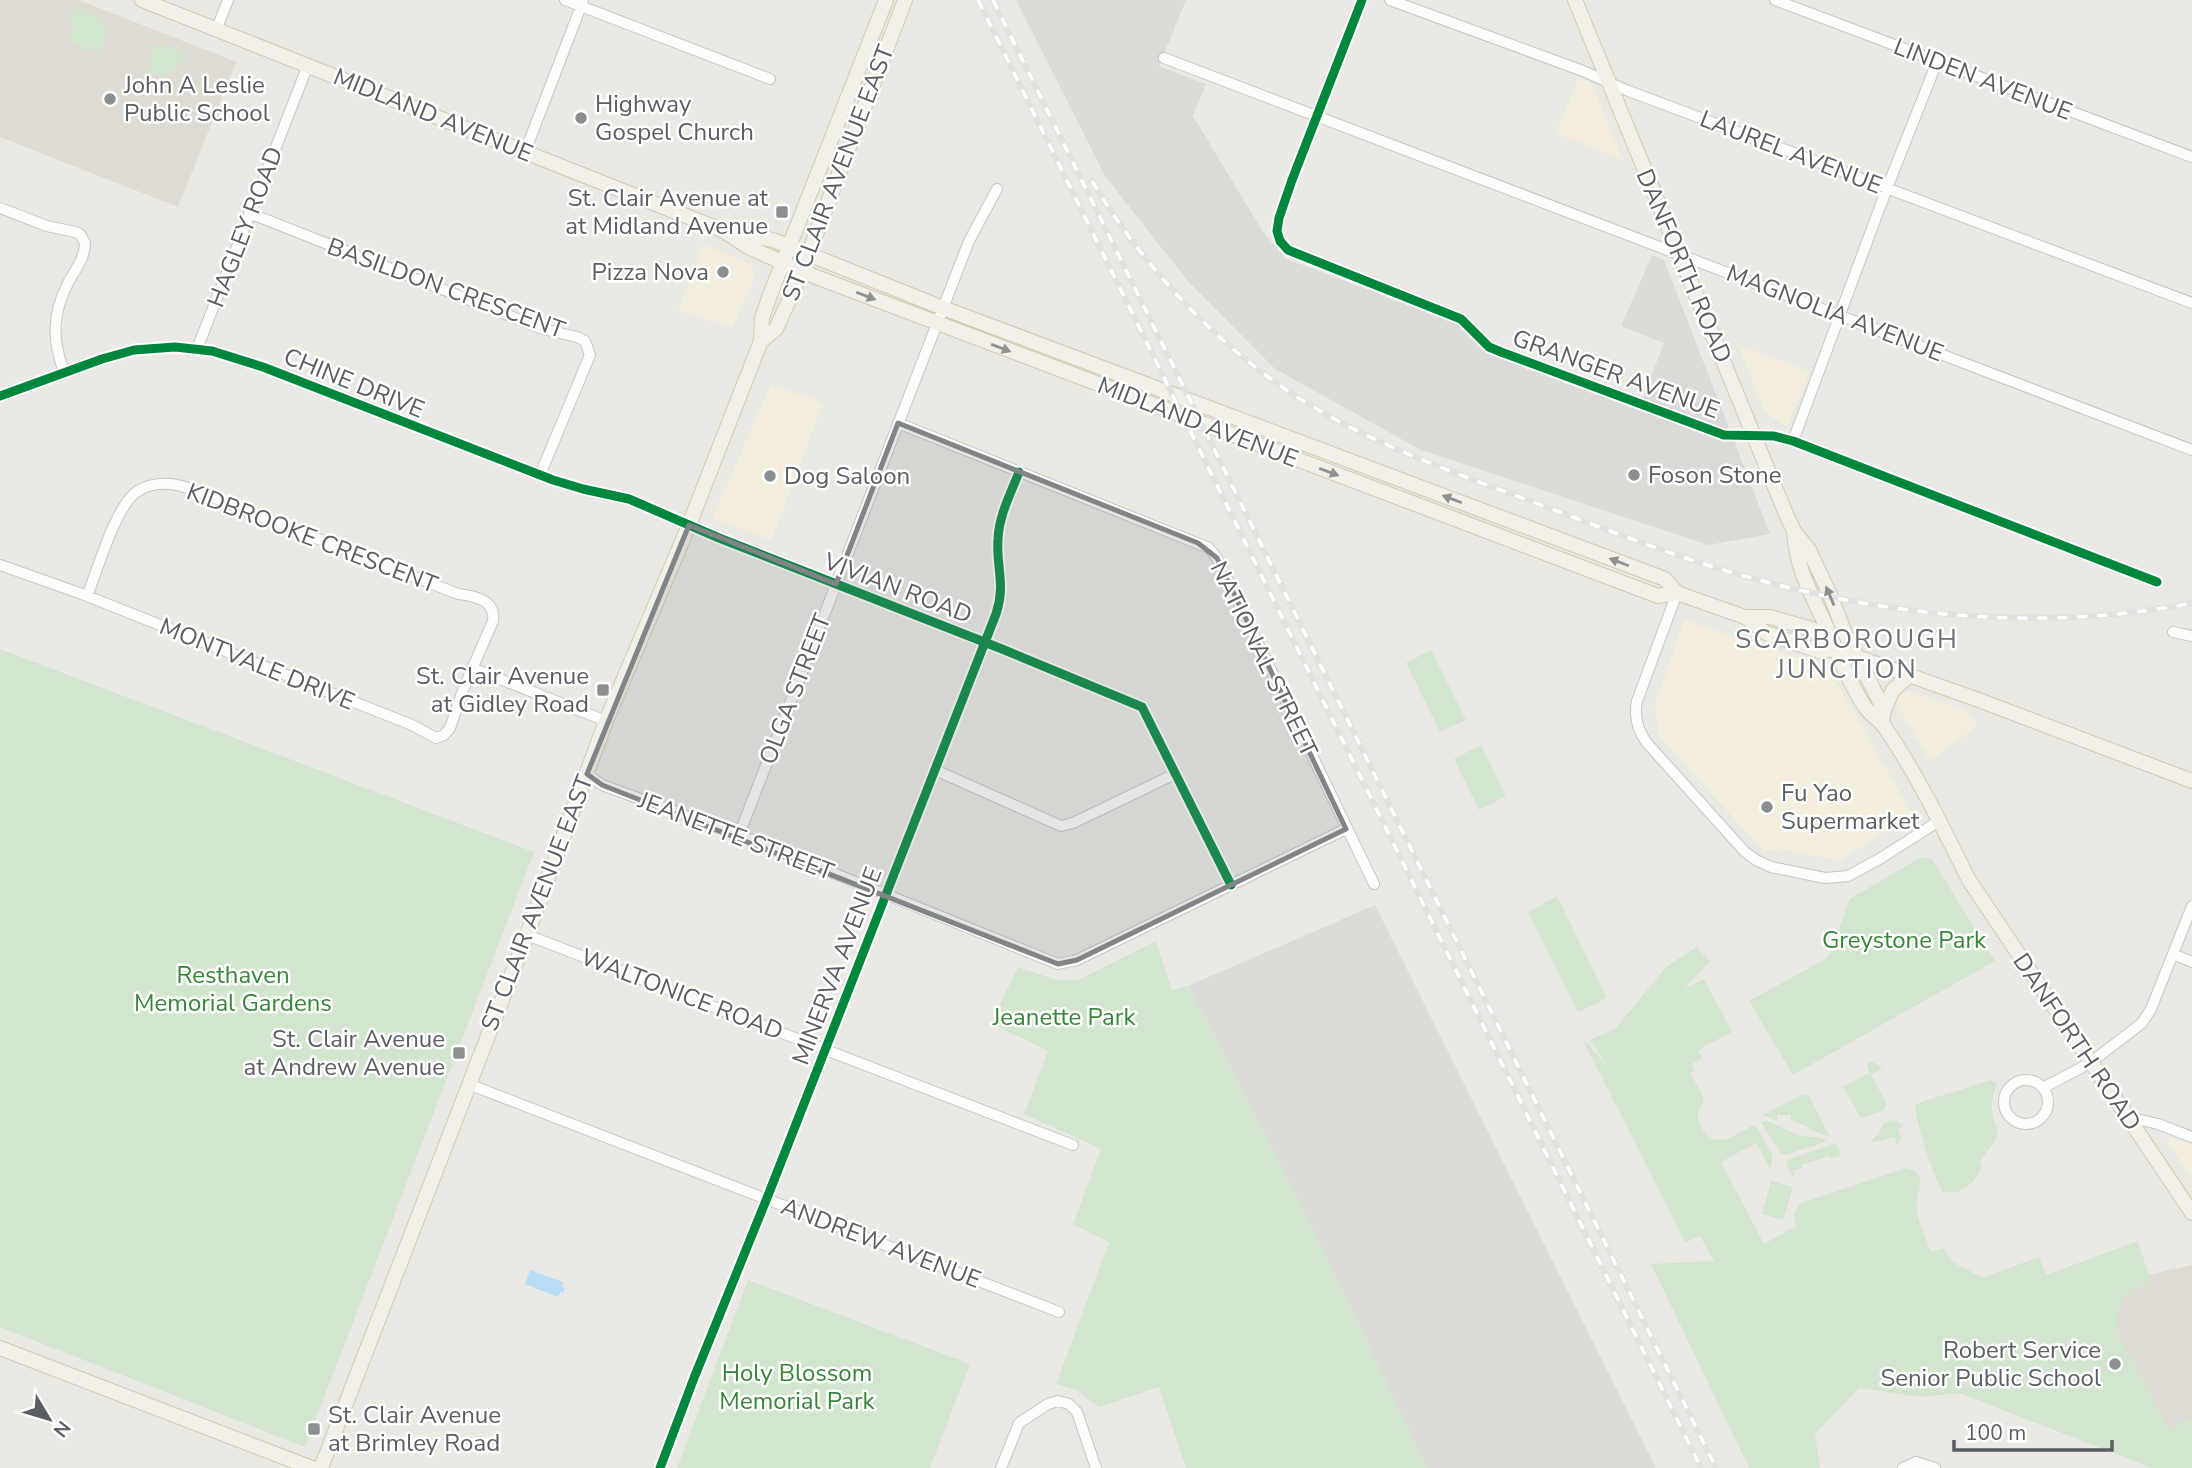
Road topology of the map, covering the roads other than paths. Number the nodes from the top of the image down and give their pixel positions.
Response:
1 (142, 0) edge
2 (228, 0) edge
3 (565, 0) edge
4 (886, 0) edge
5 (905, 0) edge
6 (1363, 0) edge
7 (1390, 0) edge
8 (1575, 0) edge
9 (1775, 0) edge
10 (582, 3) edge
11 (216, 28) junction
12 (1164, 58) dead end
13 (1937, 62) junction
14 (308, 65) junction
15 (770, 79) dead end
16 (1608, 82) junction
17 (1317, 117) junction
18 (525, 152) junction
19 (2192, 157) edge
20 (1887, 188) junction
21 (998, 189) dead end
22 (0, 208) edge
23 (249, 213) junction
24 (724, 231) junction
25 (789, 248) junction
26 (1680, 254) junction
27 (808, 256) junction
28 (783, 262) junction
29 (802, 271) junction
30 (2192, 303) edge
31 (943, 307) junction
32 (1840, 315) junction
33 (937, 323) junction
34 (761, 341) junction
35 (197, 349) junction
36 (64, 372) junction
37 (0, 396) edge
38 (898, 423) junction
39 (1754, 435) junction
40 (1793, 441) junction
41 (2192, 450) edge
42 (1019, 472) junction
43 (540, 475) junction
44 (689, 525) junction
45 (1794, 531) junction
46 (0, 565) edge
47 (2157, 582) dead end
48 (836, 584) junction
49 (1677, 593) junction
50 (87, 596) junction
51 (2173, 632) dead end
52 (2192, 636) edge
53 (985, 642) junction
54 (1835, 649) junction
55 (1858, 658) junction
56 (472, 668) junction
57 (1909, 676) junction
58 (1883, 717) junction
59 (606, 720) junction
60 (935, 770) junction
61 (587, 774) junction
62 (1175, 775) junction
63 (2192, 781) edge
64 (1939, 821) junction
65 (1346, 829) junction
66 (739, 835) junction
67 (1374, 884) dead end
68 (1231, 885) junction
69 (886, 893) junction
70 (2192, 906) edge
71 (527, 935) junction
72 (2173, 954) junction
73 (2192, 962) edge
74 (825, 1048) junction
75 (2090, 1063) junction
76 (468, 1084) junction
77 (2043, 1088) junction
78 (2128, 1117) junction
79 (2192, 1137) edge
80 (1073, 1145) dead end
81 (767, 1198) junction
82 (2192, 1213) edge
83 (1059, 1312) dead end
84 (0, 1348) edge
85 (312, 1468) edge
86 (321, 1468) edge
87 (660, 1468) edge
88 (1002, 1468) edge
89 (1096, 1468) edge
90 (1903, 1468) edge
91 (1935, 1468) edge

1 - 11 main road, MIDLAND AVENUE
2 - 11 street
3 - 10 street
4 - 25 main road, ST CLAIR AVENUE EAST
5 - 27 main road, ST CLAIR AVENUE EAST
6 - 17 street, GRANGER AVENUE
7 - 16 street, LAUREL AVENUE
8 - 16 main road, DANFORTH ROAD
9 - 13 street, LINDEN AVENUE
10 - 15 street
10 - 18 street
11 - 14 main road, MIDLAND AVENUE
12 - 17 street, MAGNOLIA AVENUE
13 - 19 street, LINDEN AVENUE
13 - 20 street
14 - 18 main road, MIDLAND AVENUE
14 - 23 street, HAGLEY ROAD
16 - 20 street, LAUREL AVENUE
16 - 26 main road, DANFORTH ROAD
17 - 26 street, MAGNOLIA AVENUE
17 - 39 street, GRANGER AVENUE
18 - 24 main road, MIDLAND AVENUE
20 - 30 street, LAUREL AVENUE
20 - 32 street
21 - 31 street, OLGA STREET
22 - 36 street
23 - 35 street, HAGLEY ROAD
23 - 43 street, BASILDON CRESCENT
24 - 25 main road, MIDLAND AVENUE
24 - 28 main road, MIDLAND AVENUE
25 - 27 main road, MIDLAND AVENUE
25 - 28 main road, ST CLAIR AVENUE EAST
26 - 32 street, MAGNOLIA AVENUE
26 - 39 main road, DANFORTH ROAD
27 - 29 main road, ST CLAIR AVENUE EAST
27 - 31 main road, MIDLAND AVENUE
28 - 29 main road, MIDLAND AVENUE
28 - 34 main road, ST CLAIR AVENUE EAST
29 -> 33 main road, MIDLAND AVENUE
29 - 34 main road, ST CLAIR AVENUE EAST
31 - 33 street, OLGA STREET
49 -> 31 main road, MIDLAND AVENUE
32 - 40 street
32 - 41 street, MAGNOLIA AVENUE
33 - 38 street, OLGA STREET
33 -> 49 main road, MIDLAND AVENUE
34 - 44 main road, ST CLAIR AVENUE EAST
35 - 36 street, CHINE DRIVE
35 - 43 street, CHINE DRIVE
36 - 37 street, CHINE DRIVE
38 - 42 street, NATIONAL STREET
38 - 48 street, OLGA STREET
39 - 40 street, GRANGER AVENUE
39 - 45 main road, DANFORTH ROAD
40 - 47 street, GRANGER AVENUE
42 - 53 street, MINERVA AVENUE
42 - 65 street, NATIONAL STREET
43 - 44 street, CHINE DRIVE
44 - 48 street, VIVIAN ROAD
44 - 59 main road, ST CLAIR AVENUE EAST
45 - 54 main road, DANFORTH ROAD
55 -> 45 main road, DANFORTH ROAD
46 - 50 street, MONTVALE DRIVE
48 - 53 street, VIVIAN ROAD
48 - 66 street, OLGA STREET
49 - 54 main road, MIDLAND AVENUE
49 - 64 street
50 - 56 street, MONTVALE DRIVE
50 - 56 street, KIDBROOKE CRESCENT
51 - 52 street
53 - 60 street, MINERVA AVENUE
53 - 62 street, VIVIAN ROAD
54 - 55 main road, MIDLAND AVENUE
54 - 58 main road, DANFORTH ROAD
55 - 57 main road, MIDLAND AVENUE
55 - 58 main road, DANFORTH ROAD
56 - 59 street
57 - 58 main road
57 - 63 main road, MIDLAND AVENUE
58 - 64 main road, DANFORTH ROAD
59 - 61 main road, ST CLAIR AVENUE EAST
60 - 62 street
60 - 69 street, MINERVA AVENUE
61 - 66 street, JEANETTE STREET
61 - 71 main road, ST CLAIR AVENUE EAST
62 - 68 street, VIVIAN ROAD
64 - 75 main road, DANFORTH ROAD
65 - 67 street, NATIONAL STREET
65 - 68 street, JEANETTE STREET
66 - 69 street, JEANETTE STREET
68 - 69 street, JEANETTE STREET
69 - 74 street, MINERVA AVENUE
70 - 72 street
71 - 74 street, WALTONICE ROAD
71 - 76 main road, ST CLAIR AVENUE EAST
72 - 73 street
72 - 75 street
74 - 80 street, WALTONICE ROAD
74 - 81 street, MINERVA AVENUE
75 - 77 street
75 - 78 main road, DANFORTH ROAD
76 - 81 street, ANDREW AVENUE
76 - 86 main road, ST CLAIR AVENUE EAST
77 - 77 street
78 - 79 street
78 - 82 main road, DANFORTH ROAD
81 - 83 street, ANDREW AVENUE
81 - 87 street, MINERVA AVENUE
84 - 85 main road
88 - 89 street
90 - 91 street

